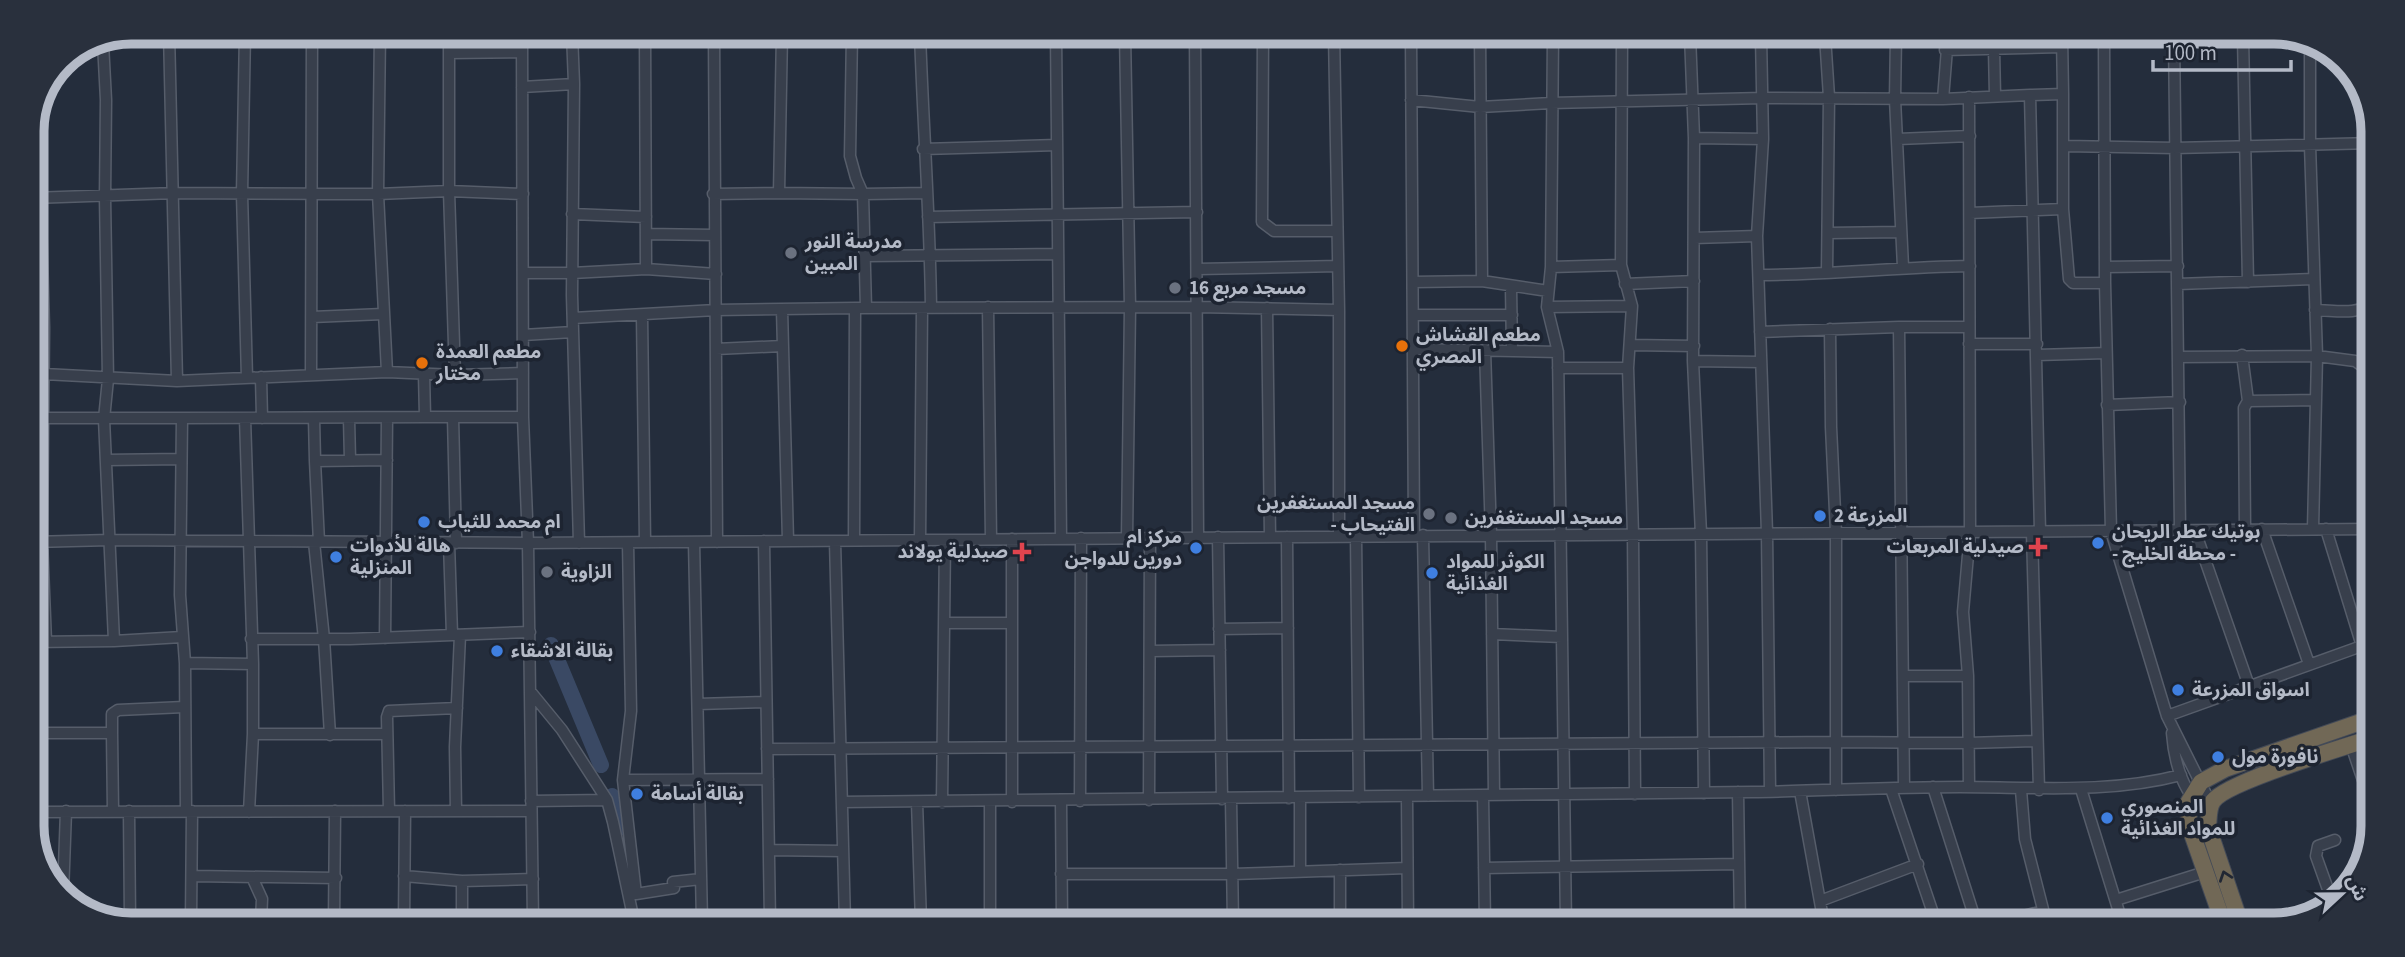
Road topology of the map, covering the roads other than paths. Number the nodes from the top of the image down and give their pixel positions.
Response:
1 (169, 44) edge
2 (245, 44) edge
3 (312, 44) edge
4 (379, 44) edge
5 (449, 44) edge
6 (522, 44) edge
7 (572, 44) edge
8 (645, 44) edge
9 (714, 44) edge
10 (782, 44) edge
11 (852, 44) edge
12 (920, 44) edge
13 (1056, 44) edge
14 (1125, 44) edge
15 (1195, 44) edge
16 (1263, 44) edge
17 (1334, 44) edge
18 (1411, 44) edge
19 (1480, 44) edge
20 (1553, 44) edge
21 (1622, 44) edge
22 (1690, 44) edge
23 (1761, 44) edge
24 (1826, 44) edge
25 (1896, 44) edge
26 (1946, 44) edge
27 (2043, 44) edge
28 (2062, 44) edge
29 (2104, 44) edge
30 (2174, 44) edge
31 (2243, 44) edge
32 (103, 48) edge
33 (1994, 49) junction
34 (1945, 50) junction
35 (522, 51) junction
36 (2310, 52) edge
37 (449, 53) junction
38 (573, 85) junction
39 (522, 87) junction
40 (2063, 94) junction
41 (2029, 95) junction
42 (1995, 96) junction
43 (1829, 97) junction
44 (1969, 97) junction
45 (1763, 98) junction
46 (1895, 99) junction
47 (1943, 99) junction
48 (1411, 100) junction
49 (1693, 100) junction
50 (1621, 102) junction
51 (1551, 103) junction
52 (1480, 107) junction
53 (1970, 136) junction
54 (1694, 138) junction
55 (1763, 139) junction
56 (1898, 139) junction
57 (2361, 143) edge
58 (1057, 145) junction
59 (2309, 145) junction
60 (2065, 146) junction
61 (2104, 146) junction
62 (2243, 146) junction
63 (2175, 148) junction
64 (923, 149) junction
65 (449, 191) junction
66 (174, 193) junction
67 (312, 193) junction
68 (779, 193) junction
69 (927, 193) junction
70 (242, 194) junction
71 (378, 194) junction
72 (523, 194) junction
73 (713, 194) junction
74 (863, 194) junction
75 (105, 197) junction
76 (44, 198) edge
77 (2063, 209) junction
78 (2032, 210) junction
79 (1196, 212) junction
80 (1970, 213) junction
81 (572, 214) junction
82 (1128, 215) junction
83 (1058, 216) junction
84 (646, 217) junction
85 (928, 217) junction
86 (1337, 231) junction
87 (1901, 232) junction
88 (1829, 233) junction
89 (646, 234) junction
90 (714, 234) junction
91 (1757, 236) junction
92 (1694, 238) junction
93 (930, 254) junction
94 (1058, 254) junction
95 (866, 256) junction
96 (1621, 265) junction
97 (1338, 266) junction
98 (1970, 266) junction
99 (2178, 266) junction
100 (1551, 267) junction
101 (1903, 267) junction
102 (2105, 267) junction
103 (646, 269) junction
104 (1198, 269) junction
105 (1827, 271) junction
106 (523, 273) junction
107 (572, 273) junction
108 (716, 274) junction
109 (1759, 275) junction
110 (2313, 279) junction
111 (1482, 281) junction
112 (1694, 281) junction
113 (1413, 282) junction
114 (2248, 282) junction
115 (2105, 283) junction
116 (1625, 284) junction
117 (2178, 284) junction
118 (1511, 286) junction
119 (1548, 291) junction
120 (1632, 306) junction
121 (927, 307) junction
122 (988, 307) junction
123 (1059, 307) junction
124 (1130, 307) junction
125 (1198, 307) junction
126 (1547, 307) junction
127 (860, 308) junction
128 (1267, 308) junction
129 (782, 309) junction
130 (716, 310) junction
131 (1339, 310) junction
132 (2315, 310) junction
133 (2361, 310) edge
134 (383, 314) junction
135 (642, 315) junction
136 (1413, 315) junction
137 (1512, 315) junction
138 (312, 317) junction
139 (573, 318) junction
140 (1899, 327) junction
141 (1969, 327) junction
142 (1830, 329) junction
143 (573, 332) junction
144 (1760, 332) junction
145 (523, 335) junction
146 (1969, 344) junction
147 (1631, 345) junction
148 (782, 346) junction
149 (1693, 346) junction
150 (716, 349) junction
151 (1413, 349) junction
152 (1485, 350) junction
153 (1512, 350) junction
154 (2037, 350) junction
155 (1558, 352) junction
156 (2106, 354) junction
157 (2242, 355) junction
158 (2317, 356) junction
159 (2178, 357) junction
160 (1693, 361) junction
161 (1760, 362) junction
162 (2361, 365) edge
163 (1558, 368) junction
164 (1628, 368) junction
165 (387, 372) junction
166 (523, 373) junction
167 (44, 374) joint
168 (425, 374) junction
169 (312, 375) junction
170 (455, 375) junction
171 (261, 377) junction
172 (247, 378) junction
173 (108, 379) junction
174 (177, 381) junction
175 (2316, 400) junction
176 (2248, 401) junction
177 (2180, 402) junction
178 (2107, 405) junction
179 (523, 417) junction
180 (44, 418) joint
181 (182, 418) junction
182 (245, 418) junction
183 (262, 418) junction
184 (314, 418) junction
185 (349, 418) junction
186 (387, 418) junction
187 (425, 418) junction
188 (453, 418) junction
189 (104, 419) junction
190 (181, 459) junction
191 (106, 460) junction
192 (350, 460) junction
193 (387, 460) junction
194 (315, 461) junction
195 (2262, 529) junction
196 (2313, 529) junction
197 (2326, 529) junction
198 (2361, 529) edge
199 (2180, 530) junction
200 (2245, 530) junction
201 (2111, 531) junction
202 (2194, 531) junction
203 (1970, 532) junction
204 (2036, 532) junction
205 (1767, 533) junction
206 (1836, 533) junction
207 (1903, 533) junction
208 (1633, 534) junction
209 (1701, 534) junction
210 (1419, 535) junction
211 (1491, 535) junction
212 (1561, 535) junction
213 (1339, 536) junction
214 (1356, 536) junction
215 (1198, 537) junction
216 (1218, 537) junction
217 (1270, 537) junction
218 (1287, 537) junction
219 (1081, 538) junction
220 (1127, 538) junction
221 (1150, 538) junction
222 (991, 539) junction
223 (1012, 539) junction
224 (1061, 539) junction
225 (110, 540) junction
226 (854, 540) junction
227 (920, 540) junction
228 (945, 540) junction
229 (180, 541) junction
230 (764, 541) junction
231 (788, 541) junction
232 (835, 541) junction
233 (44, 542) edge
234 (250, 542) junction
235 (317, 542) junction
236 (628, 542) junction
237 (645, 542) junction
238 (694, 542) junction
239 (717, 542) junction
240 (388, 543) junction
241 (452, 543) junction
242 (528, 543) junction
243 (579, 543) junction
244 (44, 620) edge
245 (944, 623) junction
246 (1012, 623) junction
247 (1288, 628) junction
248 (1219, 629) junction
249 (2361, 630) edge
250 (530, 632) junction
251 (1492, 634) junction
252 (456, 635) junction
253 (182, 637) junction
254 (1562, 637) junction
255 (385, 638) junction
256 (251, 639) junction
257 (324, 639) junction
258 (114, 641) junction
259 (46, 642) joint
260 (2361, 646) edge
261 (1220, 650) junction
262 (1151, 651) junction
263 (185, 663) junction
264 (253, 664) junction
265 (2309, 664) junction
266 (1903, 676) junction
267 (1968, 676) junction
268 (2249, 686) junction
269 (530, 691) junction
270 (766, 702) junction
271 (698, 704) junction
272 (184, 707) junction
273 (457, 708) junction
274 (2169, 721) junction
275 (2361, 722) edge
276 (44, 733) edge
277 (112, 733) junction
278 (253, 734) junction
279 (387, 734) junction
280 (330, 735) junction
281 (2036, 741) junction
282 (1769, 742) junction
283 (1836, 742) junction
284 (1903, 742) junction
285 (2361, 742) edge
286 (1704, 743) junction
287 (1968, 743) junction
288 (1635, 744) junction
289 (1494, 745) junction
290 (1564, 745) junction
291 (2351, 745) junction
292 (1289, 746) junction
293 (1358, 746) junction
294 (1426, 746) junction
295 (1149, 747) junction
296 (1221, 747) junction
297 (942, 748) junction
298 (1012, 748) junction
299 (1080, 748) junction
300 (767, 749) junction
301 (841, 749) junction
302 (2181, 775) junction
303 (2361, 776) edge
304 (768, 779) junction
305 (623, 780) junction
306 (699, 780) junction
307 (2201, 782) junction
308 (1905, 788) junction
309 (1933, 788) junction
310 (1969, 788) junction
311 (1892, 789) junction
312 (2081, 789) junction
313 (1836, 790) junction
314 (2021, 790) junction
315 (2039, 790) junction
316 (1800, 791) junction
317 (1738, 792) junction
318 (1770, 792) junction
319 (1704, 793) junction
320 (1563, 794) junction
321 (1635, 794) junction
322 (1489, 795) junction
323 (1428, 796) junction
324 (1359, 797) junction
325 (1406, 797) junction
326 (2191, 797) junction
327 (1295, 798) junction
328 (1227, 799) junction
329 (607, 800) junction
330 (1150, 800) junction
331 (1060, 801) junction
332 (1080, 801) junction
333 (842, 802) junction
334 (917, 802) junction
335 (942, 802) junction
336 (990, 802) junction
337 (1012, 802) junction
338 (531, 806) junction
339 (2211, 806) junction
340 (66, 811) junction
341 (113, 811) junction
342 (129, 811) junction
343 (189, 811) junction
344 (335, 811) junction
345 (389, 811) junction
346 (405, 811) junction
347 (456, 811) junction
348 (44, 812) edge
349 (249, 812) junction
350 (2335, 840) dead end
351 (769, 850) junction
352 (844, 851) junction
353 (1739, 864) junction
354 (1917, 864) junction
355 (1407, 868) junction
356 (1484, 868) junction
357 (1565, 868) junction
358 (1340, 870) junction
359 (1300, 871) junction
360 (2205, 872) junction
361 (1061, 874) junction
362 (1233, 874) junction
363 (60, 876) edge
364 (63, 876) junction
365 (193, 876) junction
366 (404, 876) junction
367 (252, 877) junction
368 (336, 878) junction
369 (533, 879) junction
370 (701, 879) junction
371 (63, 880) edge
372 (462, 881) junction
373 (2330, 894) edge
374 (2116, 900) junction
375 (1820, 901) junction
376 (2043, 911) joint
377 (130, 913) edge
378 (191, 913) edge
379 (261, 913) edge
380 (334, 913) edge
381 (404, 913) edge
382 (462, 913) edge
383 (533, 913) edge
384 (632, 913) edge
385 (702, 913) edge
386 (770, 913) edge
387 (845, 913) edge
388 (921, 913) edge
389 (990, 913) edge
390 (1062, 913) edge
391 (1233, 913) edge
392 (1340, 913) edge
393 (1408, 913) edge
394 (1485, 913) edge
395 (1566, 913) edge
396 (1740, 913) edge
397 (1822, 913) edge
398 (1933, 913) edge
399 (1973, 913) edge
400 (2035, 913) edge
401 (2120, 913) edge
402 (2220, 913) edge
403 (2237, 913) edge

1 - 66 street
2 - 70 street
3 - 67 street
4 - 71 street
5 - 37 street
6 - 35 street
7 - 38 street
8 - 84 street
9 - 73 street
10 - 68 street
11 - 74 street
12 - 64 street
13 - 58 street
14 - 82 street
15 - 79 street
16 - 86 street
17 - 86 street
18 - 48 street
19 - 52 street
20 - 51 street
21 - 50 street
22 - 49 street
23 - 45 street
24 - 43 street
25 - 46 street
26 - 34 street
27 - 33 street
28 - 40 street
29 - 61 street
30 - 63 street
31 - 62 street
32 - 75 street
33 - 34 street
33 - 42 street
34 - 47 street
35 - 37 street
35 - 39 street
36 - 59 street
37 - 65 street
38 - 39 street
38 - 81 street
39 - 72 street
40 - 41 street
40 - 60 street
41 - 42 street
41 - 78 street
42 - 44 street
43 - 45 street
43 - 46 street
43 - 88 street
44 - 47 street
44 - 53 street
45 - 49 street
45 - 55 street
46 - 47 street
46 - 56 street
48 - 52 street
48 - 113 street
49 - 50 street
49 - 54 street
50 - 51 street
50 - 96 street
51 - 52 street
51 - 100 street
52 - 111 street
53 - 56 street
53 - 80 street
54 - 55 street
54 - 92 street
55 - 91 street
56 - 87 street
57 - 59 street
58 - 64 street
58 - 83 street
59 - 62 street
59 - 110 street
60 - 61 street
60 - 77 street
61 - 63 street
61 - 102 street
62 - 63 street
62 - 114 street
63 - 99 street
64 - 69 street
65 - 71 street
65 - 72 street
65 - 170 street
66 - 70 street
66 - 75 street
66 - 174 street
67 - 70 street
67 - 71 street
67 - 138 street
68 - 73 street
68 - 74 street
69 - 74 street
69 - 85 street
70 - 172 street
71 - 134 street
72 - 106 street
73 - 90 street
74 - 95 street
75 - 76 street
75 - 173 street
77 - 78 street
77 - 115 street
78 - 80 street
78 - 154 street
79 - 82 street
79 - 104 street
80 - 98 street
81 - 84 street
81 - 107 street
82 - 83 street
82 - 124 street
83 - 85 street
83 - 94 street
84 - 89 street
85 - 93 street
86 - 97 street
87 - 88 street
87 - 101 street
88 - 105 street
89 - 90 street
89 - 103 street
90 - 108 street
91 - 92 street
91 - 109 street
92 - 112 street
93 - 94 street
93 - 95 street
93 - 121 street
94 - 123 street
95 - 127 street
96 - 100 street
96 - 116 street
97 - 104 street
97 - 131 street
98 - 101 street
98 - 141 street
99 - 102 street
99 - 117 street
100 - 119 street
101 - 105 street
102 - 115 street
103 - 107 street
103 - 108 street
104 - 125 street
105 - 109 street
106 - 107 street
106 - 145 street
107 - 139 street
108 - 130 street
109 - 144 street
110 - 114 street
110 - 132 street
111 - 113 street
111 - 118 street
112 - 116 street
112 - 149 street
113 - 136 street
114 - 117 street
115 - 156 street
116 - 120 street
117 - 159 street
118 - 119 street
118 - 137 street
119 - 126 street
120 - 126 street
120 - 147 street
121 - 122 street
121 - 127 street
121 - 227 street
122 - 123 street
122 - 222 street
123 - 124 street
123 - 224 street
124 - 125 street
124 - 220 street
125 - 128 street
125 - 215 street
126 - 155 street
127 - 129 street
127 - 226 street
128 - 131 street
128 - 217 street
129 - 130 street
129 - 148 street
130 - 135 street
130 - 150 street
131 - 213 street
132 - 133 street
132 - 158 street
134 - 138 street
134 - 165 street
135 - 139 street
135 - 237 street
136 - 137 street
136 - 151 street
137 - 153 street
138 - 169 street
139 - 143 street
140 - 141 street
140 - 142 street
140 - 207 street
141 - 146 street
142 - 144 street
142 - 206 street
143 - 145 street
143 - 243 street
144 - 161 street
145 - 166 street
146 - 154 street
146 - 203 street
147 - 149 street
147 - 164 street
148 - 150 street
148 - 231 street
149 - 160 street
150 - 239 street
151 - 152 street
151 - 210 street
152 - 153 street
152 - 211 street
153 - 155 street
154 - 156 street
154 - 204 street
155 - 163 street
156 - 178 street
157 - 158 street
157 - 159 street
157 - 176 street
158 - 162 street
158 - 175 street
159 - 177 street
160 - 161 street
160 - 209 street
161 - 205 street
163 - 164 street
163 - 212 street
164 - 208 street
165 - 168 street
165 - 169 street
166 - 170 street
166 - 179 street
167 - 173 street
167 - 180 street
168 - 170 street
168 - 187 street
169 - 171 street
171 - 172 street
171 - 183 street
172 - 174 street
173 - 174 street
173 - 189 street
175 - 176 street
175 - 196 street
176 - 200 street
177 - 178 street
177 - 199 street
178 - 201 street
179 - 188 street
179 - 242 street
180 - 189 street
181 - 182 street
181 - 189 street
181 - 190 street
182 - 183 street
182 - 234 street
183 - 184 street
184 - 185 street
184 - 194 street
185 - 186 street
185 - 192 street
186 - 187 street
186 - 193 street
187 - 188 street
188 - 241 street
189 - 191 street
190 - 191 street
190 - 229 street
191 - 225 street
192 - 193 street
192 - 194 street
193 - 240 street
194 - 235 street
195 - 196 street
195 - 200 street
195 - 265 street
196 - 197 street
197 - 198 street
197 - 249 street
199 - 201 street
199 - 202 street
200 - 202 street
201 - 204 street
201 - 274 street
202 - 268 street
203 - 204 street
203 - 207 street
203 - 267 street
204 - 281 street
205 - 206 street
205 - 209 street
205 - 282 street
206 - 207 street
206 - 283 street
207 - 266 street
208 - 209 street
208 - 212 street
208 - 288 street
209 - 286 street
210 - 211 street
210 - 214 street
210 - 294 street
211 - 212 street
211 - 251 street
212 - 254 street
213 - 214 street
213 - 218 street
214 - 293 street
215 - 216 street
215 - 221 street
216 - 217 street
216 - 248 street
217 - 218 street
218 - 247 street
219 - 220 street
219 - 224 street
219 - 299 street
220 - 221 street
221 - 262 street
222 - 223 street
222 - 228 street
223 - 224 street
223 - 246 street
225 - 229 street
225 - 233 street
225 - 258 street
226 - 227 street
226 - 232 street
227 - 228 street
228 - 245 street
229 - 234 street
229 - 253 street
230 - 231 street
230 - 239 street
230 - 270 street
231 - 232 street
232 - 301 street
234 - 235 street
234 - 256 street
235 - 240 street
235 - 257 street
236 - 237 street
236 - 243 street
236 - 305 street
237 - 238 street
238 - 239 street
238 - 271 street
240 - 241 street
240 - 255 street
241 - 242 street
241 - 252 street
242 - 243 street
242 - 250 street
244 - 259 street
245 - 246 street
245 - 297 street
246 - 298 street
247 - 248 street
247 - 292 street
248 - 261 street
250 - 252 street
250 - 269 street
251 - 254 street
251 - 289 street
252 - 255 street
252 - 273 street
253 - 258 street
253 - 263 street
254 - 290 street
255 - 257 street
256 - 257 street
256 - 264 street
257 - 280 street
258 - 259 street
260 - 265 street
261 - 262 street
261 - 296 street
262 - 295 street
263 - 264 street
263 - 272 street
264 - 278 street
265 - 268 street
266 - 267 street
266 - 284 street
267 - 287 street
268 - 274 street
269 - 329 street
269 - 338 street
270 - 271 street
270 - 300 street
271 - 306 street
272 - 277 street
272 - 343 street
273 - 279 street
273 - 347 street
274 - 302 street
274 - 307 street
275 - 307 highway
276 - 277 street
277 - 341 street
278 - 280 street
278 - 349 street
279 - 280 street
279 - 345 street
281 - 287 street
281 - 315 street
282 - 283 street
282 - 286 street
282 - 318 street
283 - 284 street
283 - 313 street
284 - 287 street
284 - 308 street
285 - 291 highway
286 - 288 street
286 - 319 street
287 - 310 street
288 - 290 street
288 - 321 street
289 - 290 street
289 - 294 street
289 - 322 street
290 - 320 street
291 - 303 street
291 - 339 highway
292 - 293 street
292 - 296 street
292 - 327 street
293 - 294 street
293 - 324 street
294 - 323 street
295 - 296 street
295 - 299 street
295 - 330 street
296 - 328 street
297 - 298 street
297 - 301 street
297 - 335 street
298 - 299 street
298 - 337 street
299 - 332 street
300 - 301 street
300 - 304 street
301 - 333 street
302 - 312 street
302 - 326 street
304 - 306 street
304 - 351 street
305 - 306 street
305 - 370 street
306 - 370 street
307 - 326 highway
307 - 339 street
308 - 309 street
308 - 311 street
309 - 310 street
309 - 399 street
310 - 314 street
311 - 313 street
311 - 354 street
312 - 315 street
312 - 374 street
313 - 316 street
314 - 315 street
314 - 376 street
316 - 318 street
316 - 375 street
317 - 318 street
317 - 319 street
317 - 353 street
319 - 321 street
320 - 321 street
320 - 322 street
320 - 357 street
322 - 323 street
322 - 356 street
323 - 325 street
324 - 325 street
324 - 327 street
325 - 355 street
326 - 339 street
326 - 360 highway
327 - 328 street
327 - 359 street
328 - 330 street
328 - 362 street
329 - 338 street
329 - 384 street
330 - 332 street
331 - 332 street
331 - 337 street
331 - 361 street
333 - 334 street
333 - 352 street
334 - 335 street
334 - 388 street
335 - 336 street
336 - 337 street
336 - 389 street
338 - 347 street
338 - 369 street
403 -> 339 highway
340 - 341 street
340 - 348 street
340 - 364 street
341 - 342 street
342 - 343 street
342 - 377 street
343 - 349 street
343 - 365 street
344 - 345 street
344 - 349 street
344 - 368 street
345 - 346 street
346 - 347 street
346 - 366 street
350 - 373 street
351 - 352 street
351 - 386 street
352 - 387 street
353 - 357 street
353 - 396 street
354 - 375 street
354 - 398 street
355 - 358 street
355 - 393 street
356 - 357 street
356 - 394 street
357 - 395 street
358 - 359 street
358 - 392 street
359 - 362 street
360 - 374 street
360 - 402 highway
361 - 362 street
361 - 390 street
362 - 391 street
363 - 364 street
364 - 371 street
365 - 367 street
365 - 378 street
366 - 372 street
366 - 381 street
367 - 368 street
367 - 379 street
368 - 380 street
369 - 372 street
369 - 383 street
370 - 385 street
372 - 382 street
374 - 401 street
375 - 397 street
376 - 400 street

